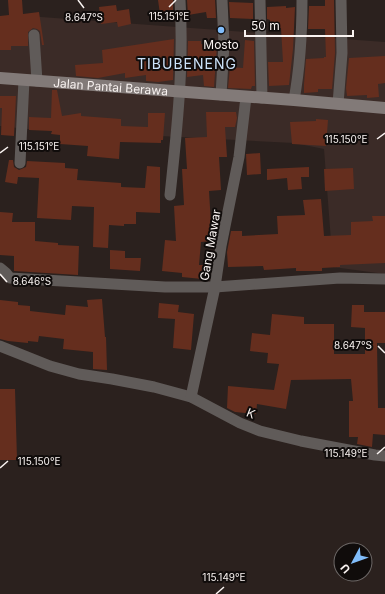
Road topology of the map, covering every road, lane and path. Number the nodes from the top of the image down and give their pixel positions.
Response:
1 (180, 0) edge
2 (222, 0) edge
3 (260, 0) edge
4 (302, 0) edge
5 (341, 0) edge
6 (34, 35) dead end
7 (0, 78) edge
8 (24, 80) junction
9 (37, 81) junction
10 (180, 92) junction
11 (221, 95) junction
12 (246, 97) junction
13 (262, 98) junction
14 (294, 100) junction
15 (338, 104) junction
16 (385, 108) edge
17 (20, 163) dead end
18 (170, 195) dead end
19 (0, 268) edge
20 (385, 279) edge
21 (215, 287) junction
22 (0, 346) edge
23 (191, 397) junction
24 (385, 456) edge

1 - 10 street
2 - 11 street
3 - 13 street
4 - 14 street
5 - 15 street
6 - 9 street
7 - 8 street, Jalan Pantai Berawa
8 - 9 street, Jalan Pantai Berawa
8 - 17 street
9 - 10 street, Jalan Pantai Berawa
10 - 11 street, Jalan Pantai Berawa
10 - 18 street
11 - 12 street, Jalan Pantai Berawa
12 - 13 street, Jalan Pantai Berawa
12 - 21 street, Gang Mawar
13 - 14 street, Jalan Pantai Berawa
14 - 15 street, Jalan Pantai Berawa
15 - 16 street, Jalan Pantai Berawa
19 - 21 street
20 - 21 street
21 - 23 street, Gang Mawar
22 - 23 street, K
23 - 24 street, K

